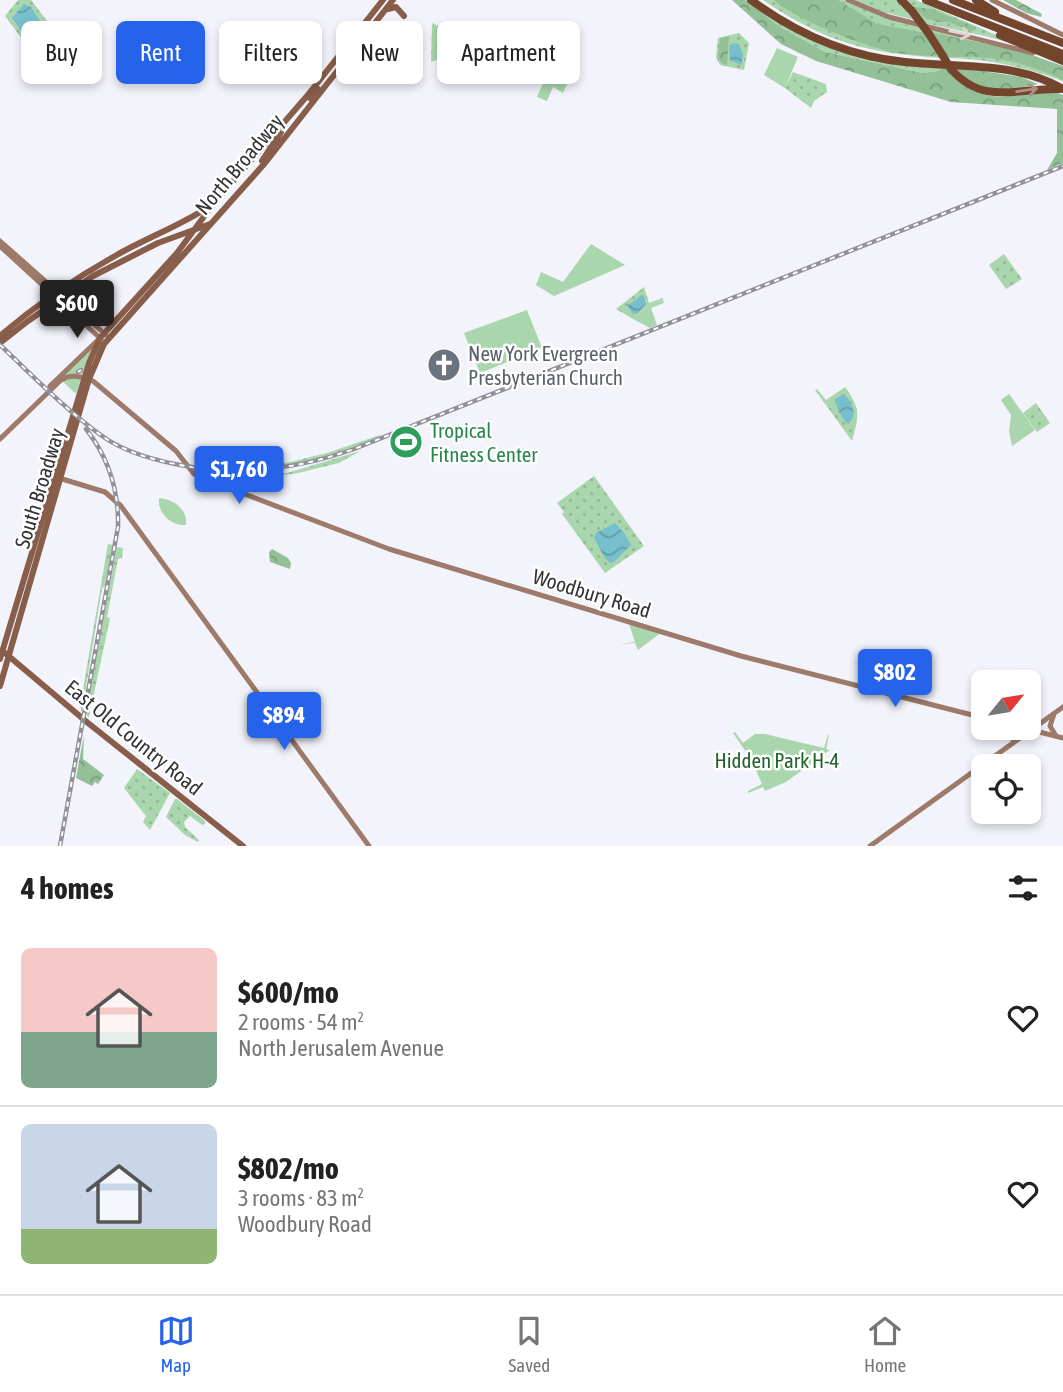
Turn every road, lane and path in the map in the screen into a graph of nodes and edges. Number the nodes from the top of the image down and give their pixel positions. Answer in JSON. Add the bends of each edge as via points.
{"nodes":[{"id":1,"x":383,"y":0,"type":"edge"},
{"id":2,"x":393,"y":0,"type":"edge"},
{"id":3,"x":400,"y":0,"type":"edge"},
{"id":4,"x":751,"y":0,"type":"edge"},
{"id":5,"x":758,"y":0,"type":"edge"},
{"id":6,"x":848,"y":0,"type":"edge"},
{"id":7,"x":901,"y":0,"type":"edge"},
{"id":8,"x":926,"y":0,"type":"edge"},
{"id":9,"x":953,"y":0,"type":"edge"},
{"id":10,"x":976,"y":0,"type":"edge"},
{"id":11,"x":992,"y":0,"type":"edge"},
{"id":12,"x":944,"y":8,"type":"junction"},
{"id":13,"x":386,"y":10,"type":"junction"},
{"id":14,"x":1035,"y":27,"type":"junction"},
{"id":15,"x":1063,"y":35,"type":"edge"},
{"id":16,"x":1063,"y":43,"type":"edge"},
{"id":17,"x":1063,"y":54,"type":"edge"},
{"id":18,"x":1063,"y":62,"type":"edge"},
{"id":19,"x":1063,"y":87,"type":"edge"},
{"id":20,"x":318,"y":89,"type":"dead end"},
{"id":21,"x":298,"y":122,"type":"junction"},
{"id":22,"x":283,"y":123,"type":"junction"},
{"id":23,"x":262,"y":161,"type":"dead end"},
{"id":24,"x":214,"y":203,"type":"junction"},
{"id":25,"x":211,"y":223,"type":"junction"},
{"id":26,"x":194,"y":230,"type":"junction"},
{"id":27,"x":0,"y":244,"type":"edge"},
{"id":28,"x":57,"y":295,"type":"junction"},
{"id":29,"x":104,"y":338,"type":"junction"},
{"id":30,"x":2,"y":339,"type":"edge"},
{"id":31,"x":87,"y":378,"type":"junction"},
{"id":32,"x":29,"y":409,"type":"junction"},
{"id":33,"x":0,"y":439,"type":"edge"},
{"id":34,"x":57,"y":477,"type":"junction"},
{"id":35,"x":3,"y":654,"type":"edge"},
{"id":36,"x":0,"y":685,"type":"edge"},
{"id":37,"x":1063,"y":707,"type":"edge"},
{"id":38,"x":1055,"y":712,"type":"junction"},
{"id":39,"x":971,"y":715,"type":"edge"},
{"id":40,"x":1041,"y":722,"type":"edge"},
{"id":41,"x":1041,"y":732,"type":"edge"},
{"id":42,"x":1059,"y":737,"type":"edge"},
{"id":43,"x":1013,"y":740,"type":"edge"},
{"id":44,"x":1016,"y":740,"type":"edge"},
{"id":45,"x":1012,"y":743,"type":"junction"},
{"id":46,"x":243,"y":846,"type":"edge"},
{"id":47,"x":369,"y":846,"type":"edge"},
{"id":48,"x":870,"y":846,"type":"edge"}],
"edges":[{"from":1,"to":22,"type":"main road","name":"North Broadway"},
{"from":2,"to":13,"type":"main road","name":"North Broadway"},
{"from":3,"to":13,"type":"main road","via":[[404,16],[397,7]]},
{"from":4,"to":19,"type":"highway","via":[[806,34],[857,54],[992,67]]},
{"from":5,"to":19,"type":"highway","via":[[810,32],[858,50],[908,59],[999,64]]},
{"from":6,"to":18,"type":"main road","one_way":true,"via":[[889,17]]},
{"from":7,"to":19,"type":"highway","one_way":true,"bridge":true,"via":[[951,69],[967,83],[993,93]]},
{"from":8,"to":12,"type":"highway"},
{"from":9,"to":14,"type":"highway"},
{"from":10,"to":14,"type":"highway","via":[[1002,16]]},
{"from":11,"to":14,"type":"main road"},
{"from":12,"to":17,"type":"highway"},
{"from":12,"to":18,"type":"highway"},
{"from":13,"to":21,"type":"main road","name":"North Broadway"},
{"from":14,"to":15,"type":"main road"},
{"from":14,"to":16,"type":"highway"},
{"from":20,"to":21,"type":"main road"},
{"from":21,"to":25,"type":"main road","name":"North Broadway"},
{"from":22,"to":23,"type":"main road"},
{"from":22,"to":24,"type":"main road","name":"North Broadway"},
{"from":24,"to":26,"type":"main road","name":"North Broadway"},
{"from":24,"to":28,"type":"main road","via":[[116,255]]},
{"from":25,"to":26,"type":"main road"},
{"from":25,"to":29,"type":"main road","name":"North Broadway"},
{"from":26,"to":28,"type":"main road","via":[[120,261]]},
{"from":26,"to":29,"type":"main road","name":"North Broadway"},
{"from":27,"to":28,"type":"main road"},
{"from":28,"to":29,"type":"main road"},
{"from":28,"to":30,"type":"main road"},
{"from":28,"to":30,"type":"main road","via":[[20,319]]},
{"from":29,"to":31,"type":"main road","name":"South Broadway"},
{"from":29,"to":32,"type":"main road"},
{"from":31,"to":32,"type":"main road","via":[[67,377]]},
{"from":31,"to":34,"type":"main road","name":"South Broadway"},
{"from":31,"to":39,"type":"main road","name":"Woodbury Road","via":[[176,451],[197,476],[389,549],[741,656]]},
{"from":32,"to":33,"type":"main road"},
{"from":34,"to":35,"type":"main road","name":"South Broadway"},
{"from":34,"to":47,"type":"main road","via":[[114,497]]},
{"from":35,"to":36,"type":"main road","name":"South Broadway"},
{"from":35,"to":46,"type":"main road","name":"East Old Country Road"},
{"from":37,"to":38,"type":"main road"},
{"from":38,"to":40,"type":"main road"},
{"from":38,"to":42,"type":"main road","via":[[1050,726]]},
{"from":41,"to":42,"type":"main road"},
{"from":43,"to":45,"type":"main road"},
{"from":44,"to":45,"type":"main road"},
{"from":45,"to":48,"type":"main road"}]}
